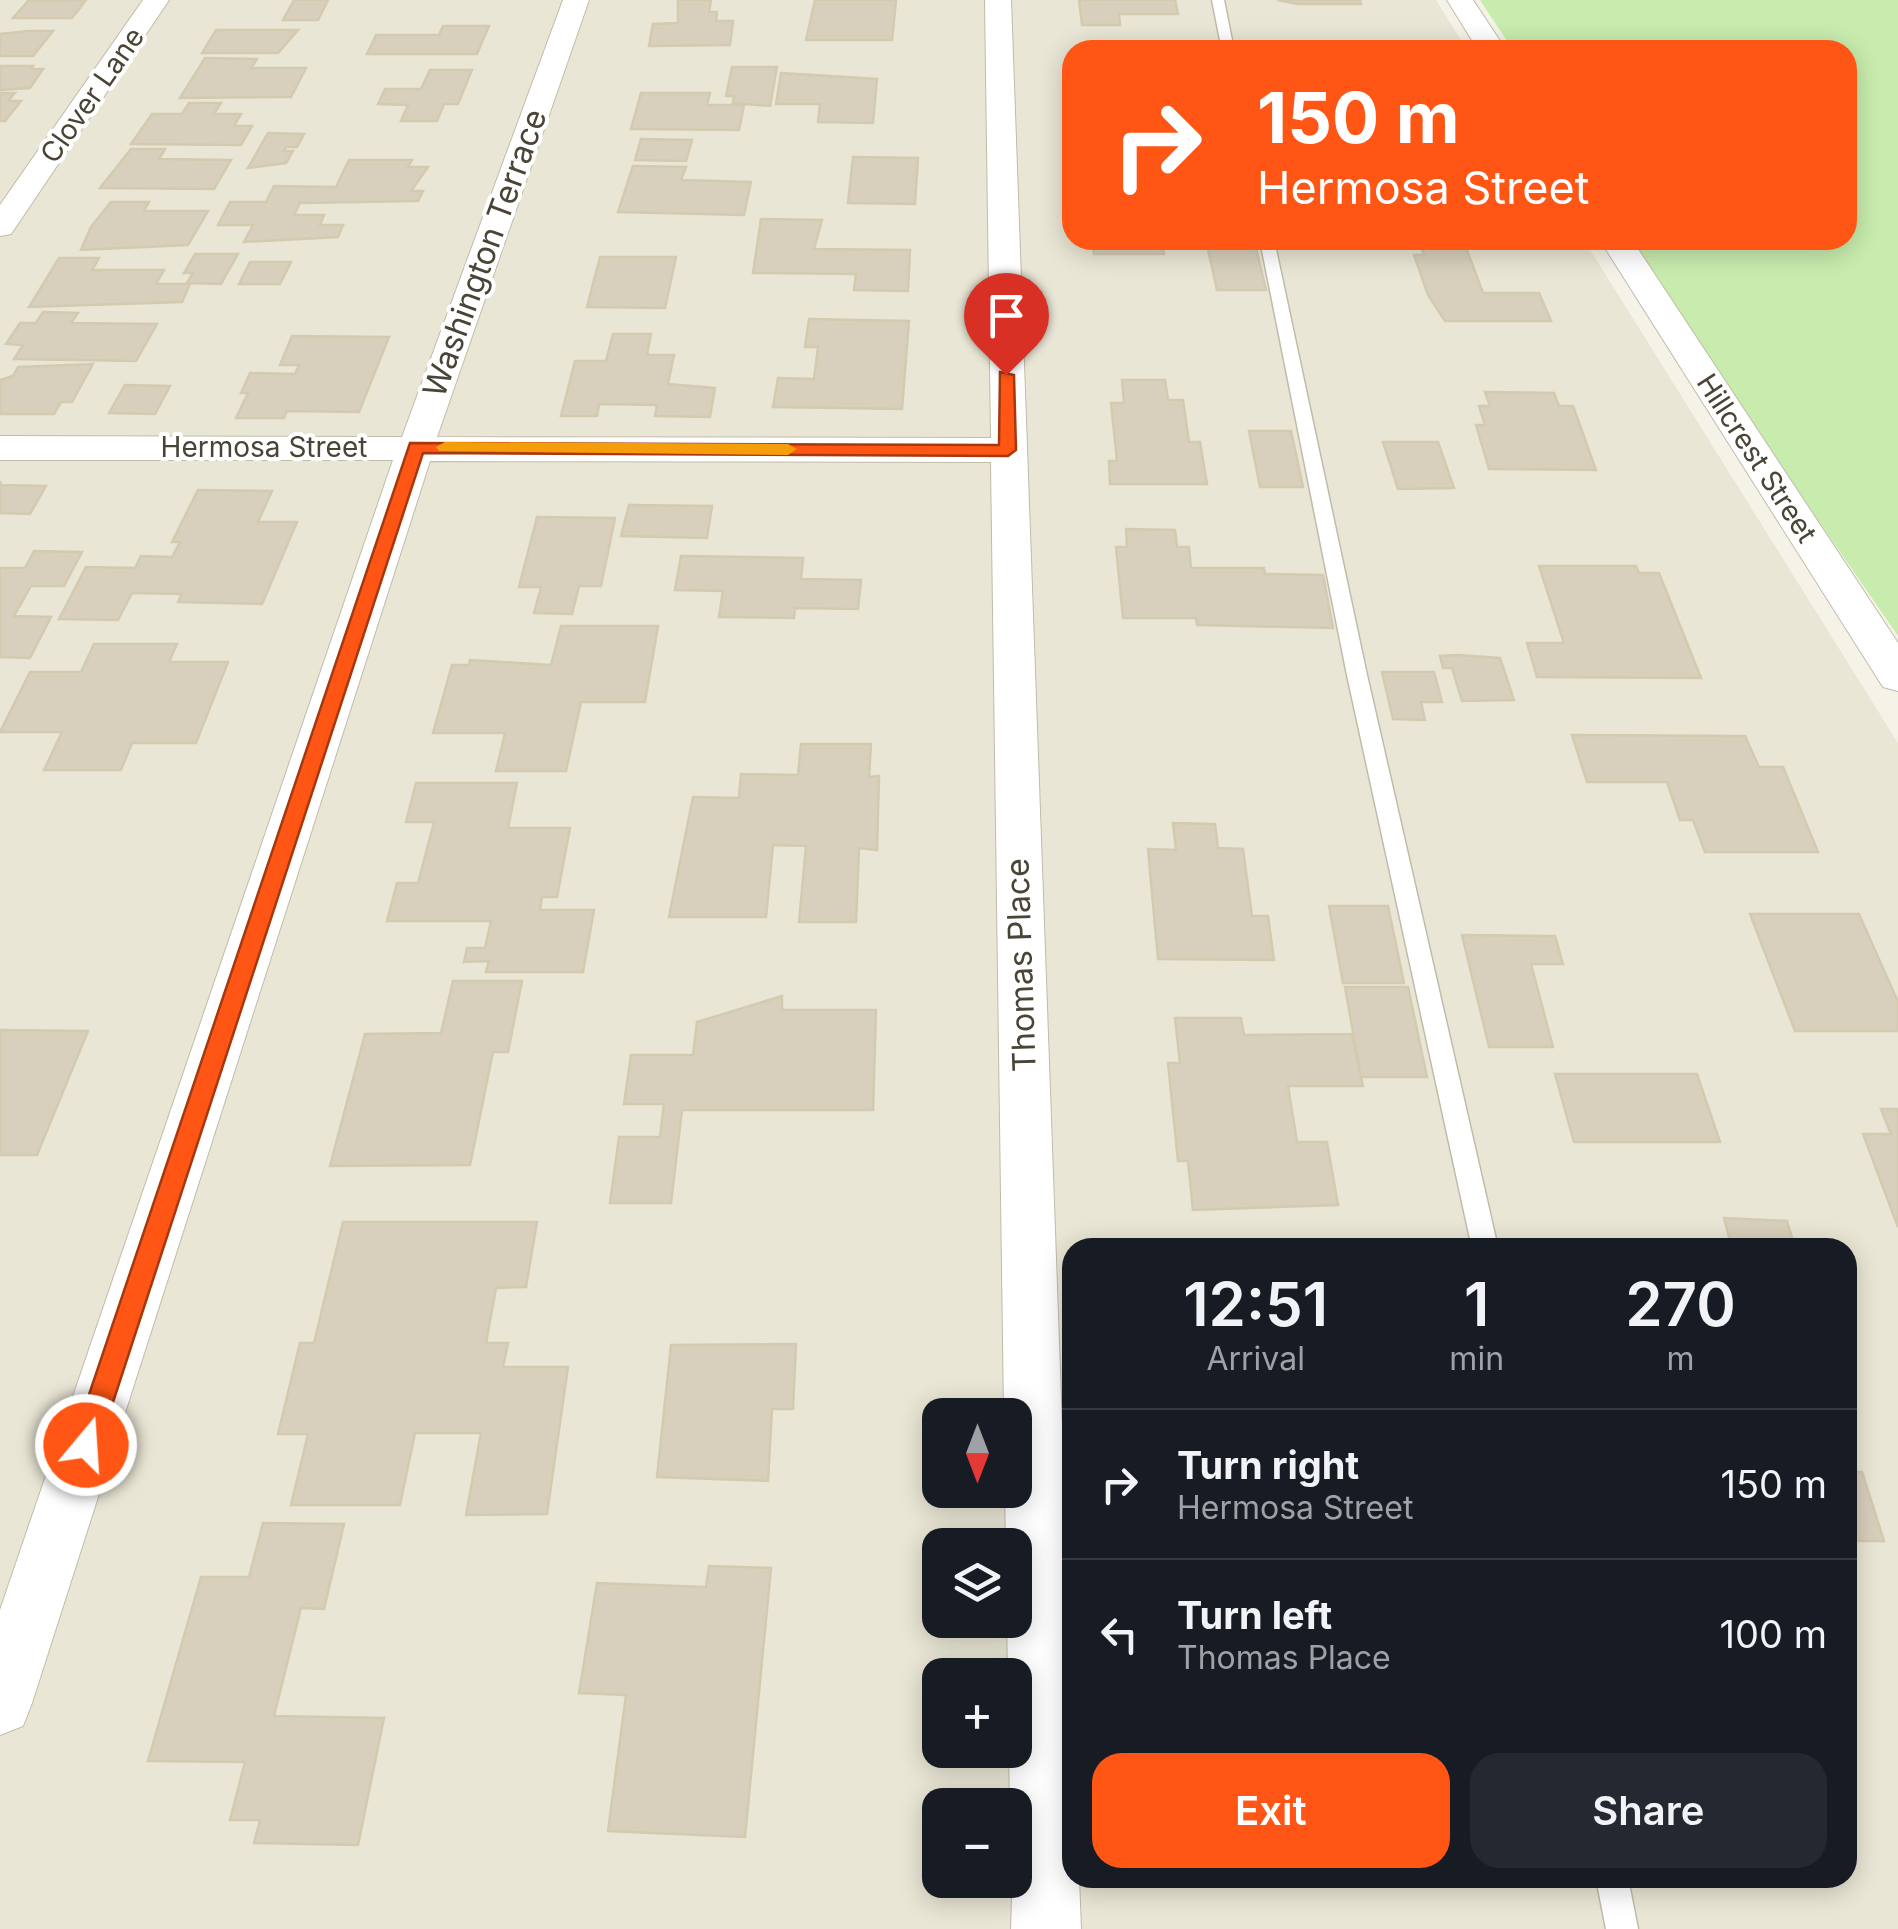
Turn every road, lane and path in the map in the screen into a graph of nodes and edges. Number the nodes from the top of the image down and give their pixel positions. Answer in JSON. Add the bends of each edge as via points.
{"nodes":[{"id":1,"x":182,"y":0,"type":"edge"},
{"id":2,"x":576,"y":0,"type":"edge"},
{"id":3,"x":998,"y":0,"type":"edge"},
{"id":4,"x":1218,"y":0,"type":"edge"},
{"id":5,"x":1460,"y":0,"type":"edge"},
{"id":6,"x":153,"y":6,"type":"edge"},
{"id":7,"x":1226,"y":40,"type":"edge"},
{"id":8,"x":1486,"y":40,"type":"edge"},
{"id":9,"x":0,"y":227,"type":"edge"},
{"id":10,"x":1270,"y":250,"type":"edge"},
{"id":11,"x":1622,"y":250,"type":"edge"},
{"id":12,"x":416,"y":447,"type":"junction"},
{"id":13,"x":0,"y":448,"type":"edge"},
{"id":14,"x":1008,"y":450,"type":"junction"},
{"id":15,"x":1898,"y":676,"type":"edge"},
{"id":16,"x":1484,"y":1238,"type":"edge"},
{"id":17,"x":0,"y":1704,"type":"edge"},
{"id":18,"x":1614,"y":1888,"type":"edge"},
{"id":19,"x":1046,"y":1929,"type":"edge"},
{"id":20,"x":1622,"y":1929,"type":"edge"}],
"edges":[{"from":1,"to":6,"type":"street","name":"Clover Lane"},
{"from":2,"to":12,"type":"street","name":"Washington Terrace"},
{"from":3,"to":14,"type":"street","name":"Thomas Place"},
{"from":4,"to":7,"type":"lane"},
{"from":5,"to":8,"type":"street"},
{"from":6,"to":9,"type":"street","name":"Clover Lane"},
{"from":10,"to":16,"type":"lane"},
{"from":11,"to":15,"type":"street","name":"Hillcrest Street"},
{"from":12,"to":13,"type":"street","name":"Hermosa Street"},
{"from":12,"to":14,"type":"street","name":"Hermosa Street"},
{"from":12,"to":17,"type":"street","name":"Washington Terrace"},
{"from":14,"to":19,"type":"street","name":"Thomas Place"},
{"from":18,"to":20,"type":"lane"}]}
